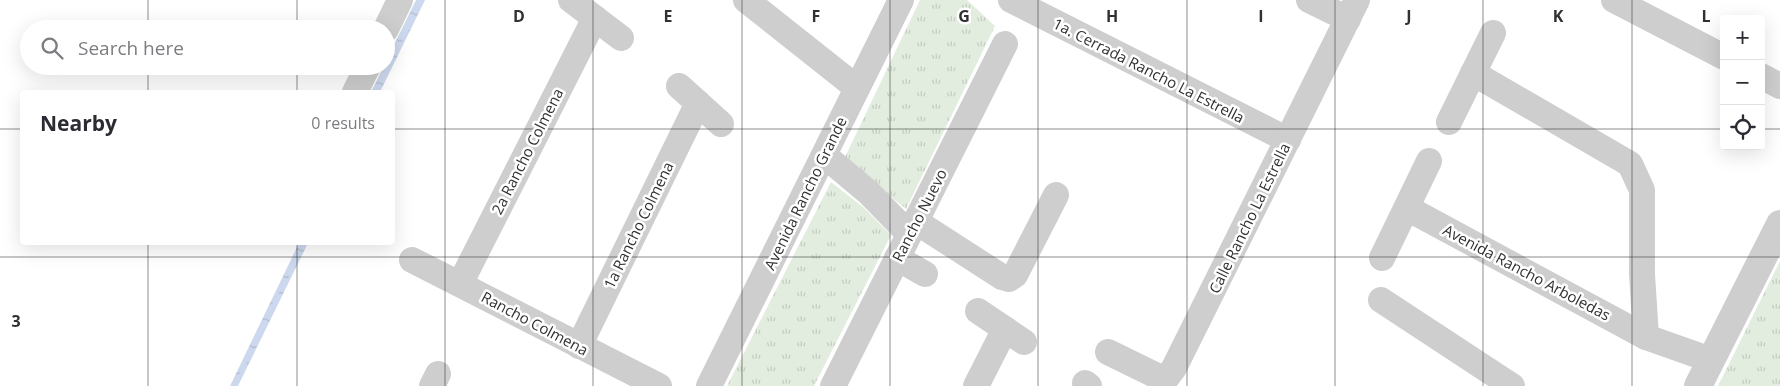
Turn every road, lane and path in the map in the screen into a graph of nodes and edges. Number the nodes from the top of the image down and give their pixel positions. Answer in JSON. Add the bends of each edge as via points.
{"nodes":[{"id":1,"x":400,"y":0,"type":"edge"},
{"id":2,"x":571,"y":0,"type":"edge"},
{"id":3,"x":746,"y":0,"type":"edge"},
{"id":4,"x":901,"y":0,"type":"edge"},
{"id":5,"x":1011,"y":0,"type":"edge"},
{"id":6,"x":1309,"y":0,"type":"edge"},
{"id":7,"x":1614,"y":0,"type":"edge"},
{"id":8,"x":1352,"y":10,"type":"edge"},
{"id":9,"x":595,"y":18,"type":"junction"},
{"id":10,"x":390,"y":20,"type":"edge"},
{"id":11,"x":1493,"y":33,"type":"dead end"},
{"id":12,"x":621,"y":38,"type":"dead end"},
{"id":13,"x":1005,"y":44,"type":"dead end"},
{"id":14,"x":1720,"y":55,"type":"edge"},
{"id":15,"x":1473,"y":73,"type":"junction"},
{"id":16,"x":364,"y":75,"type":"edge"},
{"id":17,"x":1765,"y":78,"type":"edge"},
{"id":18,"x":1780,"y":86,"type":"edge"},
{"id":19,"x":857,"y":88,"type":"junction"},
{"id":20,"x":356,"y":90,"type":"edge"},
{"id":21,"x":1449,"y":122,"type":"dead end"},
{"id":22,"x":721,"y":124,"type":"dead end"},
{"id":23,"x":1288,"y":140,"type":"junction"},
{"id":24,"x":825,"y":156,"type":"junction"},
{"id":25,"x":1429,"y":162,"type":"dead end"},
{"id":26,"x":1056,"y":195,"type":"dead end"},
{"id":27,"x":1407,"y":208,"type":"junction"},
{"id":28,"x":1780,"y":224,"type":"edge"},
{"id":29,"x":912,"y":228,"type":"junction"},
{"id":30,"x":897,"y":258,"type":"junction"},
{"id":31,"x":1382,"y":258,"type":"dead end"},
{"id":32,"x":412,"y":260,"type":"dead end"},
{"id":33,"x":925,"y":274,"type":"dead end"},
{"id":34,"x":460,"y":284,"type":"junction"},
{"id":35,"x":1381,"y":300,"type":"dead end"},
{"id":36,"x":978,"y":312,"type":"dead end"},
{"id":37,"x":1646,"y":337,"type":"junction"},
{"id":38,"x":579,"y":346,"type":"junction"},
{"id":39,"x":1108,"y":352,"type":"dead end"},
{"id":40,"x":1711,"y":360,"type":"junction"},
{"id":41,"x":660,"y":386,"type":"edge"},
{"id":42,"x":709,"y":386,"type":"edge"},
{"id":43,"x":833,"y":386,"type":"edge"},
{"id":44,"x":976,"y":386,"type":"edge"},
{"id":45,"x":1511,"y":386,"type":"edge"},
{"id":46,"x":1698,"y":386,"type":"edge"}],
"edges":[{"from":1,"to":10,"type":"street"},
{"from":2,"to":9,"type":"street"},
{"from":3,"to":19,"type":"street"},
{"from":4,"to":19,"type":"street","name":"Avenida Rancho Grande"},
{"from":5,"to":23,"type":"street","name":"1a. Cerrada Rancho La Estrella"},
{"from":6,"to":8,"type":"street"},
{"from":7,"to":14,"type":"street"},
{"from":8,"to":23,"type":"street","name":"Calle Rancho La Estrella"},
{"from":9,"to":12,"type":"street"},
{"from":9,"to":34,"type":"street","name":"2a Rancho Colmena"},
{"from":11,"to":15,"type":"street"},
{"from":13,"to":29,"type":"street","name":"Rancho Nuevo"},
{"from":15,"to":21,"type":"street"},
{"from":15,"to":37,"type":"street","via":[[1630,164],[1642,190]]},
{"from":16,"to":20,"type":"street"},
{"from":17,"to":18,"type":"street"},
{"from":19,"to":24,"type":"street","name":"Avenida Rancho Grande"},
{"from":22,"to":38,"type":"street","name":"1a Rancho Colmena","via":[[688,94]]},
{"from":23,"to":39,"type":"street","name":"Calle Rancho La Estrella","via":[[1168,376],[1159,377]]},
{"from":24,"to":29,"type":"street"},
{"from":24,"to":42,"type":"street","name":"Avenida Rancho Grande"},
{"from":25,"to":27,"type":"street"},
{"from":26,"to":29,"type":"street","via":[[1015,275],[1009,279]]},
{"from":27,"to":31,"type":"street"},
{"from":27,"to":37,"type":"street","name":"Avenida Rancho Arboledas"},
{"from":28,"to":40,"type":"street"},
{"from":29,"to":30,"type":"street","name":"Rancho Nuevo"},
{"from":30,"to":33,"type":"street"},
{"from":30,"to":43,"type":"street","name":"Rancho Nuevo"},
{"from":32,"to":34,"type":"street","name":"Rancho Colmena"},
{"from":34,"to":38,"type":"street","name":"Rancho Colmena"},
{"from":35,"to":45,"type":"street"},
{"from":36,"to":44,"type":"street","via":[[1015,335]]},
{"from":37,"to":40,"type":"street","name":"Avenida Rancho Arboledas"},
{"from":38,"to":41,"type":"street","name":"Rancho Colmena"},
{"from":40,"to":46,"type":"street"}]}
